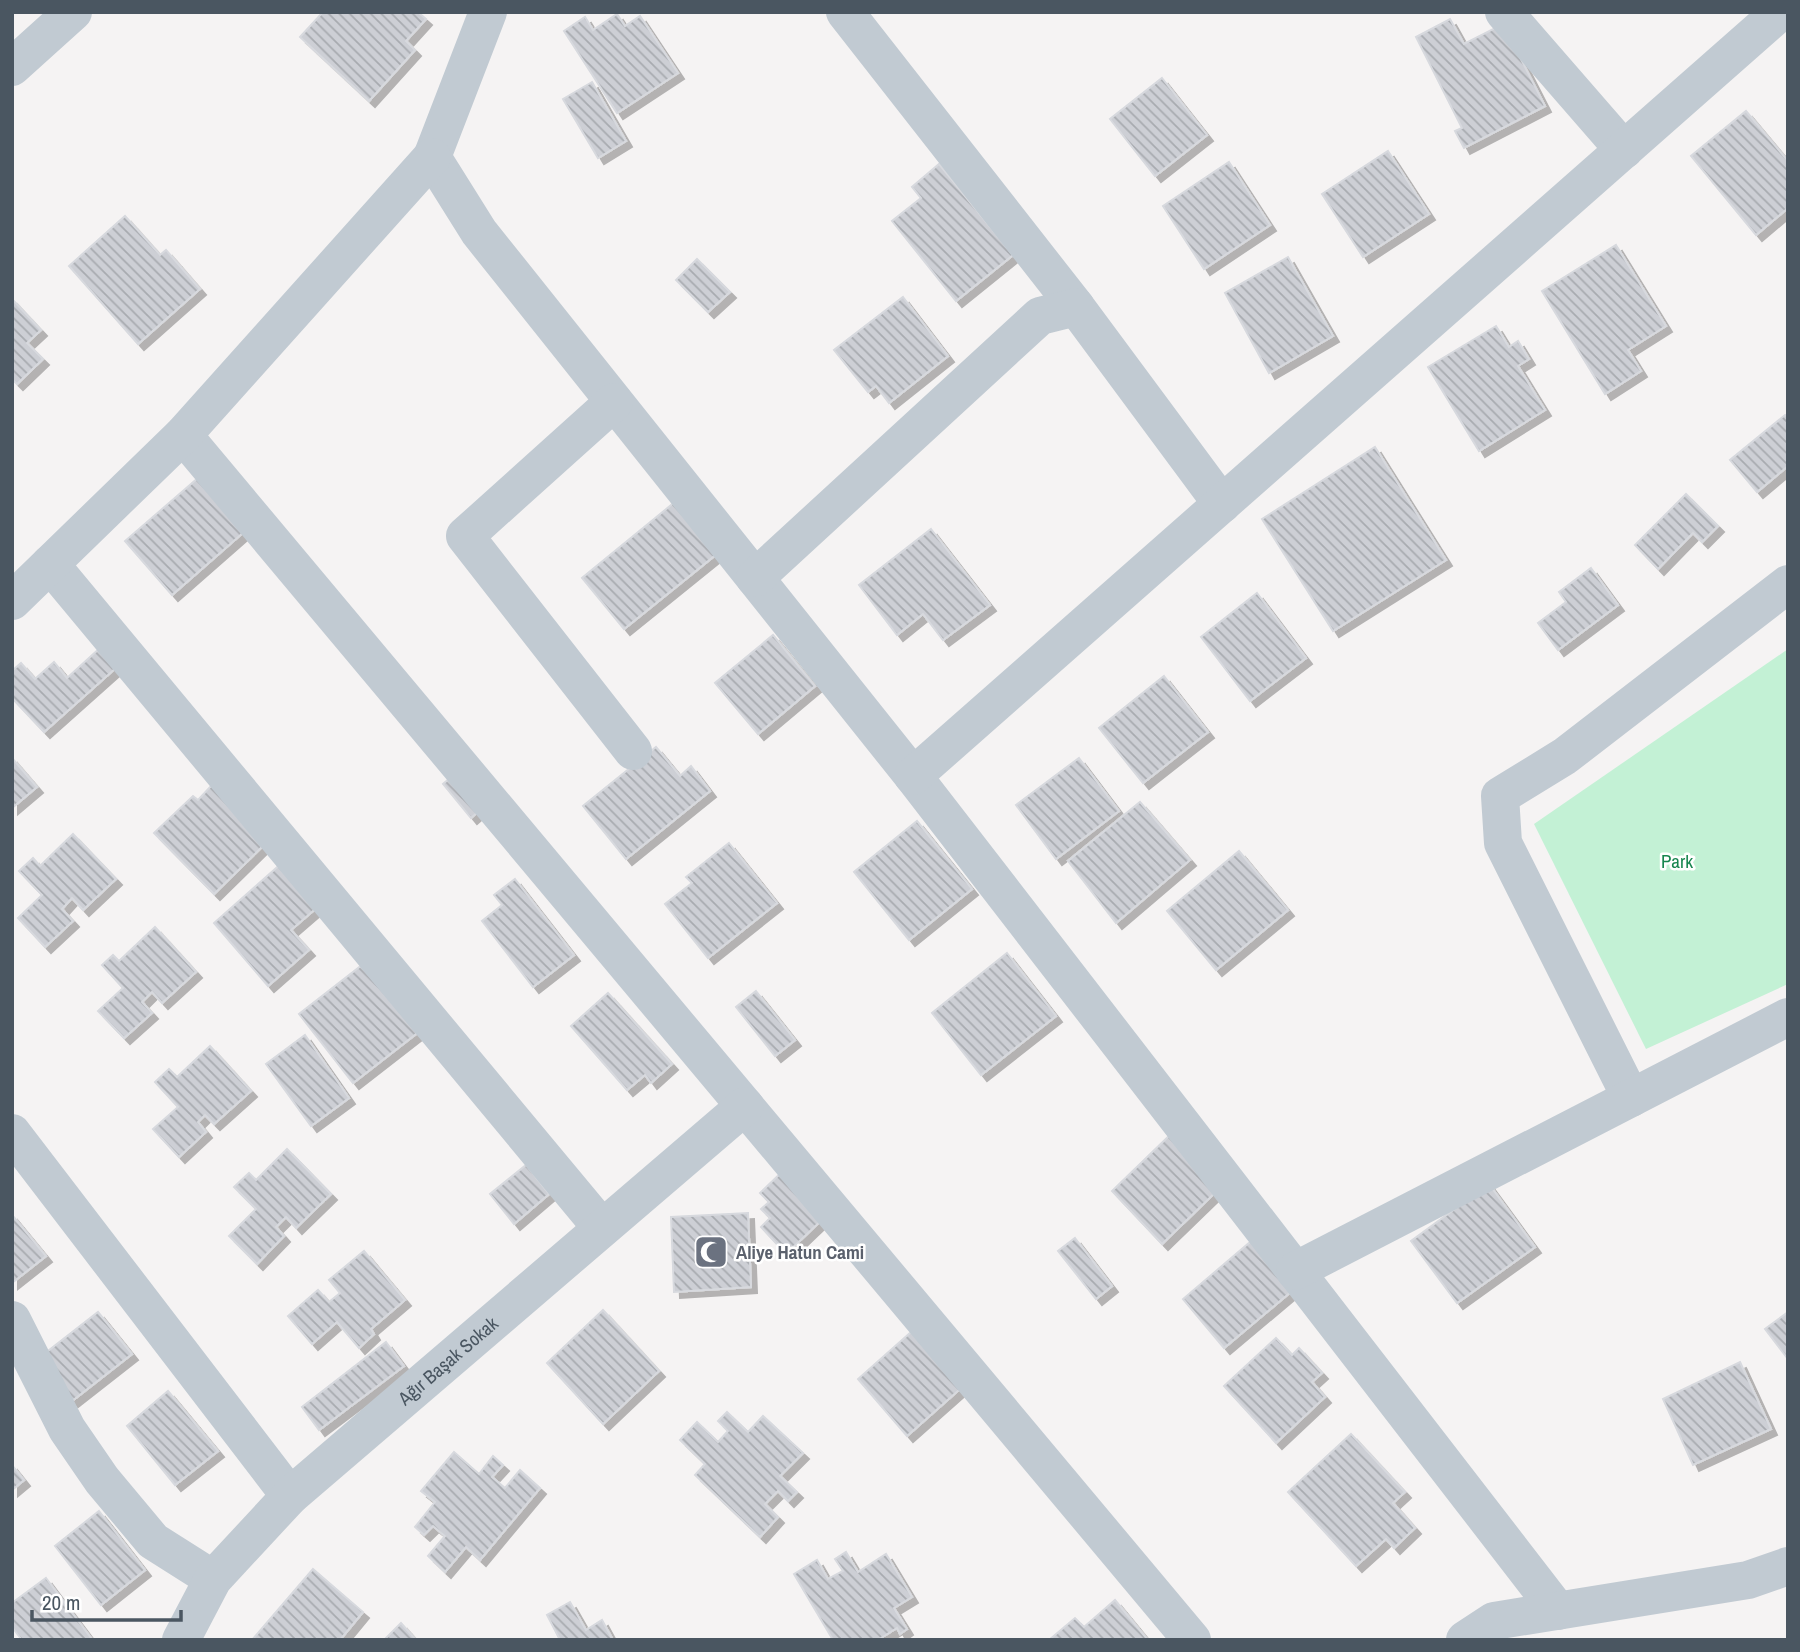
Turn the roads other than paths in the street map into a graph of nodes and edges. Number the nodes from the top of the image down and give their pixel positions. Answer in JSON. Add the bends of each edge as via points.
{"nodes":[{"id":1,"x":73,"y":12,"type":"edge"},
{"id":2,"x":488,"y":12,"type":"edge"},
{"id":3,"x":845,"y":12,"type":"edge"},
{"id":4,"x":1504,"y":12,"type":"edge"},
{"id":5,"x":1780,"y":12,"type":"edge"},
{"id":6,"x":12,"y":67,"type":"edge"},
{"id":7,"x":1624,"y":150,"type":"junction"},
{"id":8,"x":432,"y":158,"type":"junction"},
{"id":9,"x":1076,"y":307,"type":"junction"},
{"id":10,"x":614,"y":402,"type":"junction"},
{"id":11,"x":183,"y":435,"type":"junction"},
{"id":12,"x":1222,"y":504,"type":"junction"},
{"id":13,"x":50,"y":564,"type":"junction"},
{"id":14,"x":754,"y":579,"type":"junction"},
{"id":15,"x":1788,"y":584,"type":"edge"},
{"id":16,"x":12,"y":601,"type":"edge"},
{"id":17,"x":634,"y":751,"type":"dead end"},
{"id":18,"x":913,"y":776,"type":"junction"},
{"id":19,"x":1788,"y":1017,"type":"edge"},
{"id":20,"x":1631,"y":1098,"type":"junction"},
{"id":21,"x":745,"y":1106,"type":"junction"},
{"id":22,"x":12,"y":1133,"type":"edge"},
{"id":23,"x":602,"y":1228,"type":"junction"},
{"id":24,"x":1295,"y":1270,"type":"junction"},
{"id":25,"x":12,"y":1320,"type":"edge"},
{"id":26,"x":290,"y":1496,"type":"junction"},
{"id":27,"x":1788,"y":1566,"type":"edge"},
{"id":28,"x":213,"y":1579,"type":"junction"},
{"id":29,"x":1558,"y":1611,"type":"junction"},
{"id":30,"x":181,"y":1640,"type":"edge"},
{"id":31,"x":1192,"y":1640,"type":"edge"},
{"id":32,"x":1465,"y":1640,"type":"edge"}],
"edges":[{"from":1,"to":6,"type":"street"},
{"from":2,"to":8,"type":"street"},
{"from":3,"to":9,"type":"street"},
{"from":4,"to":7,"type":"street"},
{"from":5,"to":7,"type":"street"},
{"from":7,"to":12,"type":"street"},
{"from":8,"to":10,"type":"street","via":[[480,232]]},
{"from":8,"to":11,"type":"street"},
{"from":9,"to":12,"type":"street"},
{"from":9,"to":14,"type":"street","via":[[1040,316]]},
{"from":10,"to":14,"type":"street"},
{"from":10,"to":17,"type":"street","via":[[466,536]]},
{"from":11,"to":13,"type":"street"},
{"from":11,"to":21,"type":"street"},
{"from":12,"to":18,"type":"street"},
{"from":13,"to":16,"type":"street"},
{"from":13,"to":23,"type":"street"},
{"from":14,"to":18,"type":"street"},
{"from":15,"to":20,"type":"street","via":[[1565,755],[1500,796],[1503,843]]},
{"from":18,"to":24,"type":"street"},
{"from":19,"to":20,"type":"street"},
{"from":20,"to":24,"type":"street"},
{"from":21,"to":23,"type":"street","name":"Ağır Başak Sokak"},
{"from":21,"to":31,"type":"street"},
{"from":22,"to":26,"type":"street"},
{"from":23,"to":26,"type":"street","name":"Ağır Başak Sokak"},
{"from":24,"to":29,"type":"street"},
{"from":25,"to":28,"type":"street","via":[[67,1429],[102,1480],[153,1541]]},
{"from":26,"to":28,"type":"street","name":"Ağır Başak Sokak"},
{"from":27,"to":29,"type":"street","via":[[1748,1580]]},
{"from":28,"to":30,"type":"street","name":"Ağır Başak Sokak"},
{"from":29,"to":32,"type":"street","via":[[1494,1620]]}]}
